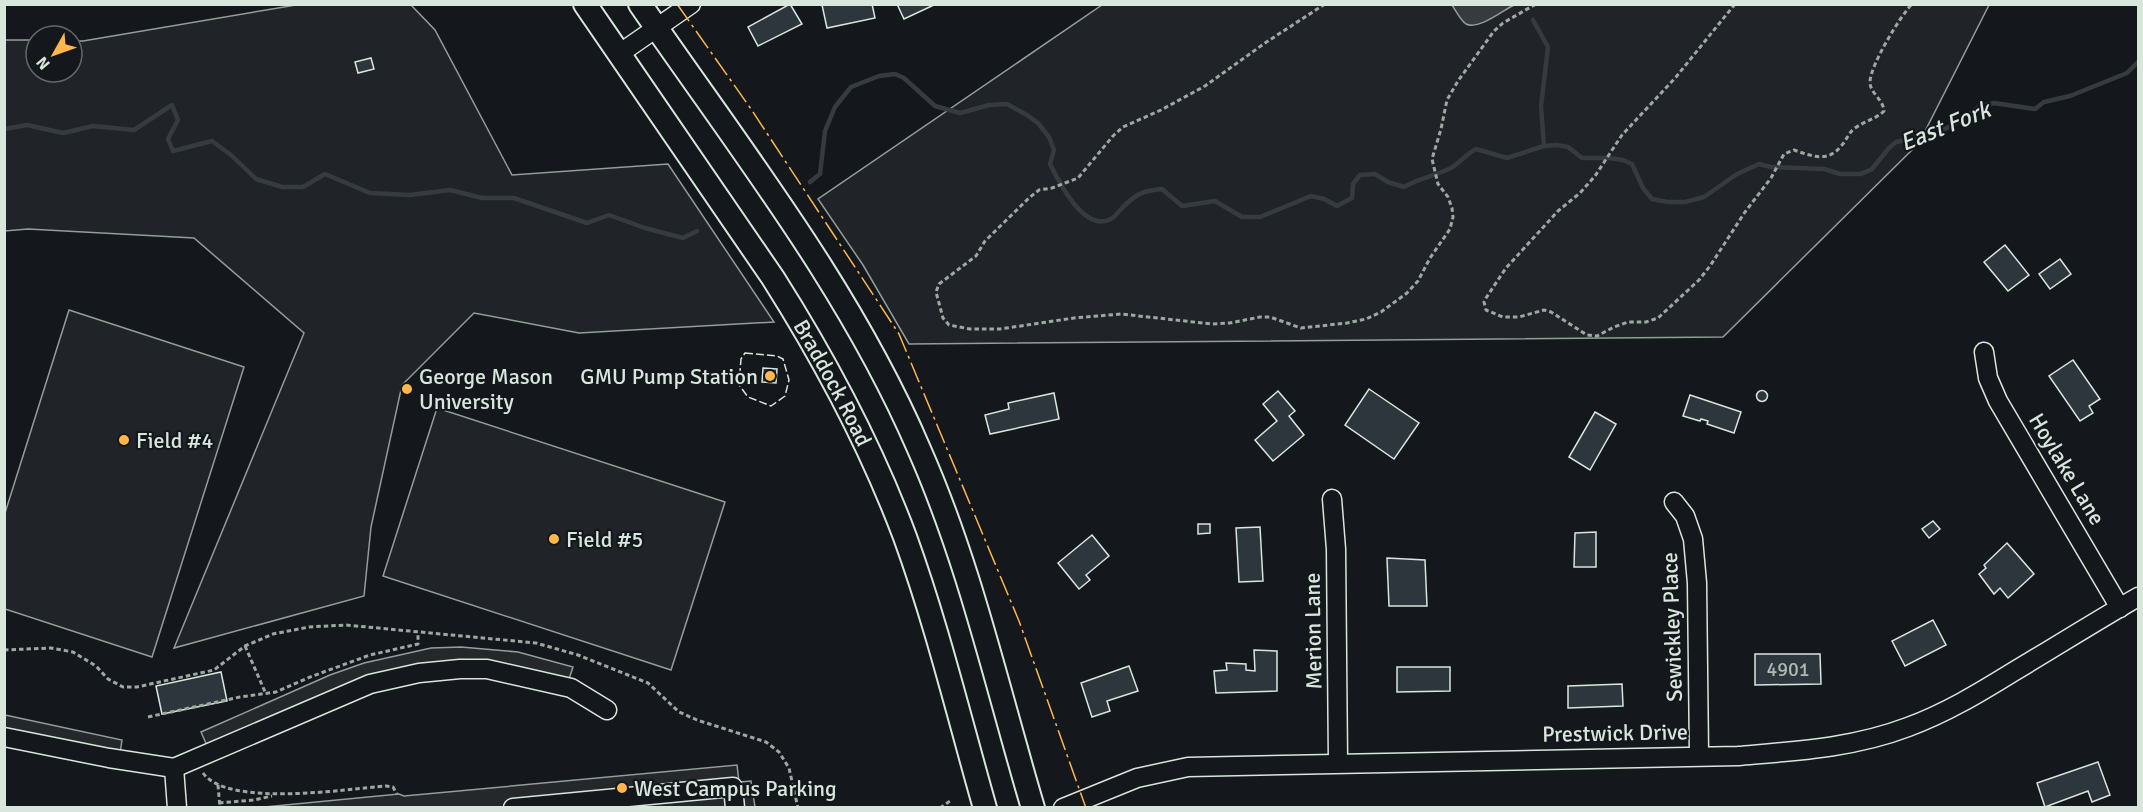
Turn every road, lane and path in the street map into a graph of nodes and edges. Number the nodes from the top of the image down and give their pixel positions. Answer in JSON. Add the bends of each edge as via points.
{"nodes":[{"id":1,"x":585,"y":4,"type":"edge"},
{"id":2,"x":640,"y":4,"type":"edge"},
{"id":3,"x":691,"y":4,"type":"edge"},
{"id":4,"x":1325,"y":4,"type":"edge"},
{"id":5,"x":1536,"y":4,"type":"edge"},
{"id":6,"x":1735,"y":4,"type":"edge"},
{"id":7,"x":1912,"y":4,"type":"edge"},
{"id":8,"x":656,"y":28,"type":"junction"},
{"id":9,"x":619,"y":54,"type":"junction"},
{"id":10,"x":1984,"y":352,"type":"dead end"},
{"id":11,"x":1332,"y":499,"type":"dead end"},
{"id":12,"x":1674,"y":502,"type":"dead end"},
{"id":13,"x":2139,"y":597,"type":"edge"},
{"id":14,"x":2120,"y":608,"type":"junction"},
{"id":15,"x":418,"y":633,"type":"dead end"},
{"id":16,"x":245,"y":646,"type":"dead end"},
{"id":17,"x":266,"y":694,"type":"junction"},
{"id":18,"x":607,"y":710,"type":"dead end"},
{"id":19,"x":148,"y":717,"type":"dead end"},
{"id":20,"x":4,"y":737,"type":"edge"},
{"id":21,"x":1699,"y":755,"type":"junction"},
{"id":22,"x":1338,"y":762,"type":"junction"},
{"id":23,"x":199,"y":763,"type":"dead end"},
{"id":24,"x":174,"y":768,"type":"junction"},
{"id":25,"x":218,"y":785,"type":"junction"},
{"id":26,"x":397,"y":794,"type":"dead end"},
{"id":27,"x":274,"y":795,"type":"junction"},
{"id":28,"x":950,"y":801,"type":"dead end"},
{"id":29,"x":220,"y":805,"type":"edge"},
{"id":30,"x":177,"y":807,"type":"edge"},
{"id":31,"x":513,"y":807,"type":"edge"},
{"id":32,"x":735,"y":807,"type":"edge"},
{"id":33,"x":940,"y":807,"type":"edge"},
{"id":34,"x":985,"y":807,"type":"edge"},
{"id":35,"x":1033,"y":807,"type":"edge"},
{"id":36,"x":1063,"y":807,"type":"edge"}],
"edges":[{"from":1,"to":9,"type":"main road","name":"Braddock Road"},
{"from":2,"to":8,"type":"main road"},
{"from":3,"to":8,"type":"street"},
{"from":4,"to":5,"type":"path","via":[[1205,86],[1123,127],[1078,178],[1030,196],[985,241],[976,256],[939,285],[939,305],[949,325],[1000,329],[1121,314],[1212,324],[1270,317],[1301,328],[1347,323],[1380,312],[1418,281],[1450,229],[1452,208],[1432,165],[1444,109],[1458,81],[1494,31]]},
{"from":6,"to":7,"type":"path","via":[[1610,151],[1580,193],[1558,211],[1506,268],[1484,302],[1486,310],[1503,317],[1519,317],[1544,310],[1587,335],[1597,336],[1628,322],[1658,318],[1710,266],[1789,151],[1823,158],[1843,145],[1856,127],[1884,111],[1870,84],[1871,73]]},
{"from":8,"to":9,"type":"street"},
{"from":8,"to":35,"type":"main road","via":[[818,262],[874,356],[919,448],[980,616]]},
{"from":9,"to":34,"type":"main road","name":"Braddock Road","via":[[773,278],[854,419],[905,538]]},
{"from":10,"to":14,"type":"street","name":"Hoylake Lane","via":[[1988,378],[1998,401]]},
{"from":11,"to":22,"type":"street","name":"Merion Lane"},
{"from":12,"to":21,"type":"street","name":"Sewickley Place","via":[[1685,516],[1693,539]]},
{"from":13,"to":14,"type":"street","name":"Prestwick Drive"},
{"from":14,"to":21,"type":"street","name":"Prestwick Drive","via":[[1968,699],[1906,728],[1814,750]]},
{"from":15,"to":17,"type":"path","via":[[418,644],[370,655]]},
{"from":16,"to":17,"type":"path"},
{"from":17,"to":19,"type":"path"},
{"from":18,"to":24,"type":"street","via":[[571,688],[487,669],[419,672],[370,684]]},
{"from":20,"to":24,"type":"street"},
{"from":21,"to":22,"type":"street","name":"Prestwick Drive"},
{"from":22,"to":36,"type":"street","name":"Prestwick Drive","via":[[1205,765],[1169,770]]},
{"from":23,"to":25,"type":"path","via":[[204,774]]},
{"from":24,"to":30,"type":"street"},
{"from":25,"to":27,"type":"path"},
{"from":25,"to":29,"type":"path"},
{"from":26,"to":27,"type":"path","via":[[393,787],[386,786]]},
{"from":27,"to":29,"type":"path"},
{"from":28,"to":33,"type":"path"},
{"from":31,"to":32,"type":"street","via":[[733,787]]}]}
